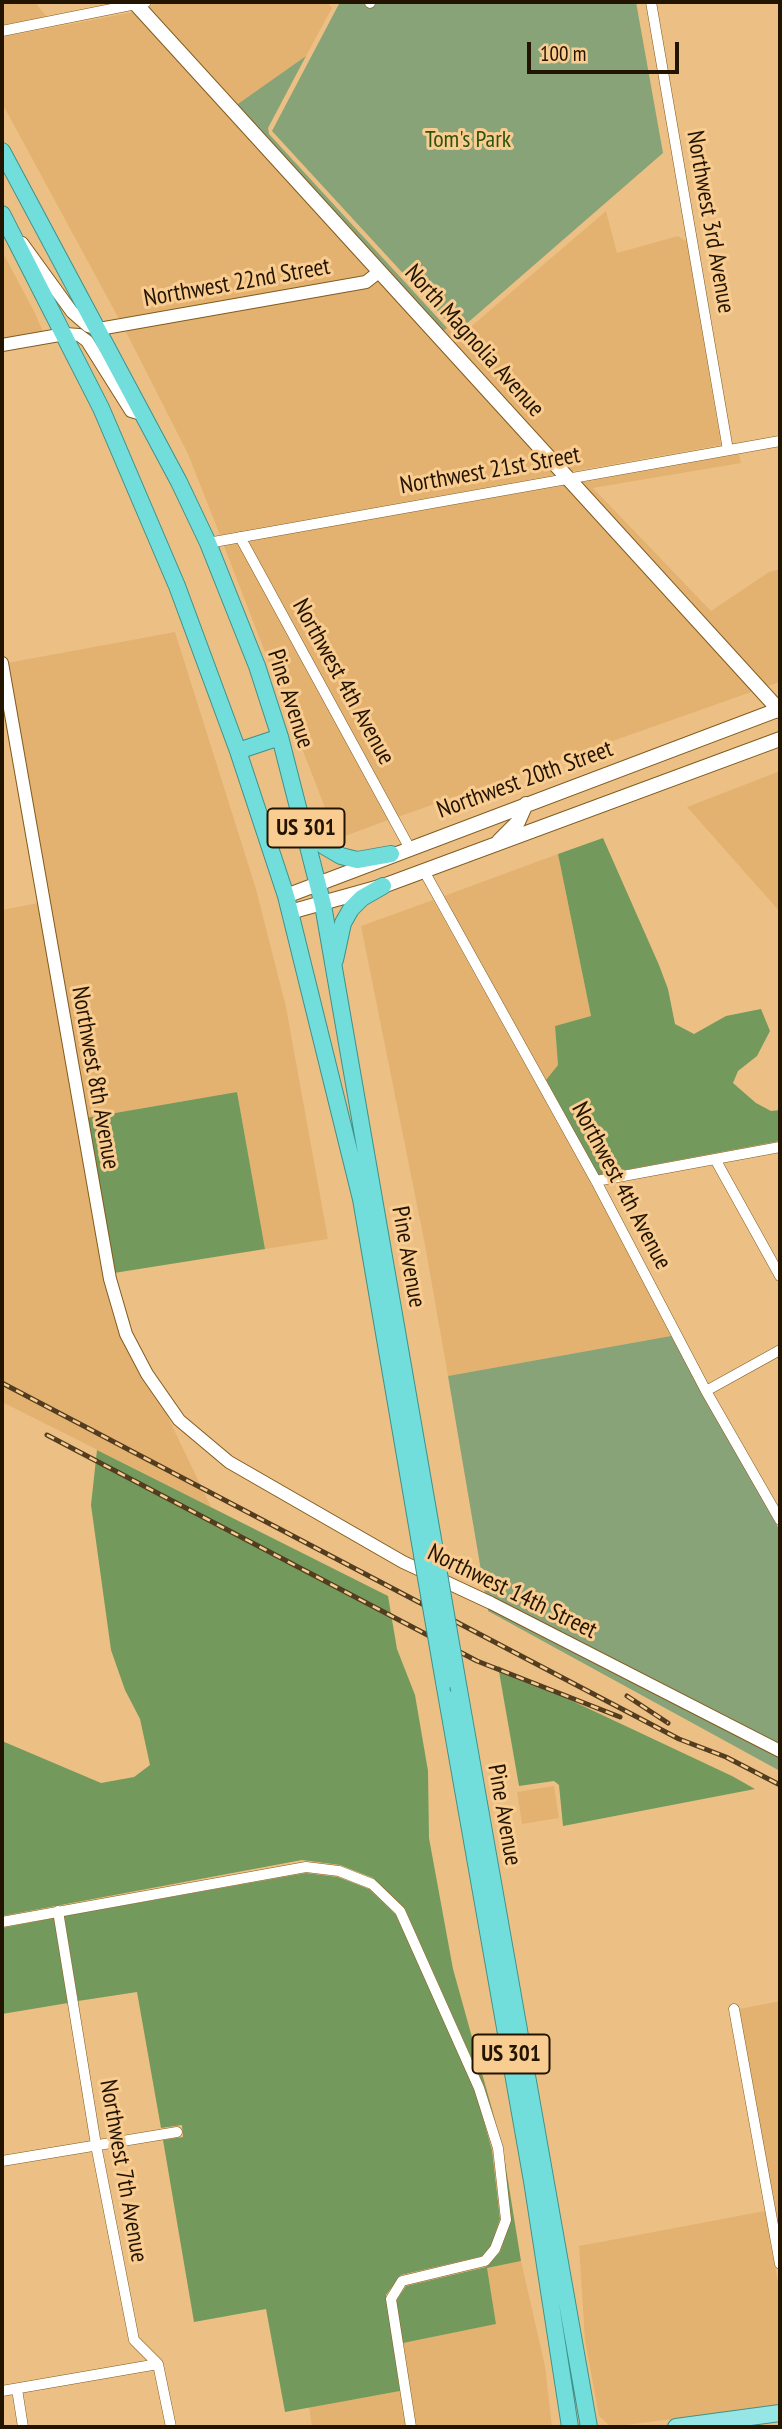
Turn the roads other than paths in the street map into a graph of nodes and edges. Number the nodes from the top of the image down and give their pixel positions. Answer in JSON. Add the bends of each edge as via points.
{"nodes":[{"id":1,"x":651,"y":2,"type":"edge"},
{"id":2,"x":139,"y":3,"type":"edge"},
{"id":3,"x":2,"y":31,"type":"edge"},
{"id":4,"x":2,"y":151,"type":"edge"},
{"id":5,"x":6,"y":221,"type":"edge"},
{"id":6,"x":380,"y":271,"type":"junction"},
{"id":7,"x":99,"y":329,"type":"junction"},
{"id":8,"x":65,"y":334,"type":"junction"},
{"id":9,"x":2,"y":345,"type":"edge"},
{"id":10,"x":145,"y":415,"type":"junction"},
{"id":11,"x":780,"y":441,"type":"edge"},
{"id":12,"x":728,"y":450,"type":"junction"},
{"id":13,"x":567,"y":479,"type":"junction"},
{"id":14,"x":240,"y":537,"type":"junction"},
{"id":15,"x":208,"y":543,"type":"junction"},
{"id":16,"x":2,"y":663,"type":"edge"},
{"id":17,"x":780,"y":710,"type":"edge"},
{"id":18,"x":280,"y":737,"type":"junction"},
{"id":19,"x":780,"y":739,"type":"edge"},
{"id":20,"x":238,"y":751,"type":"junction"},
{"id":21,"x":526,"y":804,"type":"junction"},
{"id":22,"x":306,"y":828,"type":"junction"},
{"id":23,"x":496,"y":845,"type":"junction"},
{"id":24,"x":409,"y":847,"type":"junction"},
{"id":25,"x":390,"y":854,"type":"junction"},
{"id":26,"x":424,"y":871,"type":"junction"},
{"id":27,"x":319,"y":885,"type":"junction"},
{"id":28,"x":383,"y":886,"type":"junction"},
{"id":29,"x":288,"y":904,"type":"junction"},
{"id":30,"x":323,"y":905,"type":"junction"},
{"id":31,"x":334,"y":966,"type":"junction"},
{"id":32,"x":357,"y":1097,"type":"junction"},
{"id":33,"x":339,"y":1100,"type":"junction"},
{"id":34,"x":780,"y":1147,"type":"edge"},
{"id":35,"x":715,"y":1159,"type":"junction"},
{"id":36,"x":596,"y":1181,"type":"junction"},
{"id":37,"x":780,"y":1276,"type":"edge"},
{"id":38,"x":780,"y":1350,"type":"edge"},
{"id":39,"x":706,"y":1391,"type":"junction"},
{"id":40,"x":229,"y":1462,"type":"joint"},
{"id":41,"x":780,"y":1520,"type":"edge"},
{"id":42,"x":430,"y":1558,"type":"junction"},
{"id":43,"x":780,"y":1751,"type":"edge"},
{"id":44,"x":58,"y":1911,"type":"junction"},
{"id":45,"x":2,"y":1922,"type":"edge"},
{"id":46,"x":734,"y":2009,"type":"dead end"},
{"id":47,"x":177,"y":2132,"type":"dead end"},
{"id":48,"x":96,"y":2145,"type":"junction"},
{"id":49,"x":2,"y":2161,"type":"edge"},
{"id":50,"x":780,"y":2264,"type":"edge"},
{"id":51,"x":158,"y":2364,"type":"junction"},
{"id":52,"x":17,"y":2389,"type":"junction"},
{"id":53,"x":2,"y":2391,"type":"edge"},
{"id":54,"x":780,"y":2413,"type":"edge"},
{"id":55,"x":23,"y":2427,"type":"edge"},
{"id":56,"x":171,"y":2427,"type":"edge"},
{"id":57,"x":411,"y":2427,"type":"edge"},
{"id":58,"x":570,"y":2427,"type":"edge"},
{"id":59,"x":589,"y":2427,"type":"edge"},
{"id":60,"x":676,"y":2427,"type":"edge"}],
"edges":[{"from":1,"to":12,"type":"street","name":"Northwest 3rd Avenue"},
{"from":2,"to":3,"type":"street"},
{"from":2,"to":6,"type":"main road","name":"North Magnolia Avenue"},
{"from":4,"to":7,"type":"highway","name":"Pine Avenue","number":"US 301"},
{"from":5,"to":7,"type":"street","via":[[72,312]]},
{"from":5,"to":8,"type":"highway","name":"Pine Avenue","number":"US 301"},
{"from":6,"to":7,"type":"street","name":"Northwest 22nd Street","via":[[366,282]]},
{"from":6,"to":13,"type":"main road","name":"North Magnolia Avenue"},
{"from":7,"to":10,"type":"highway","name":"Pine Avenue","number":"US 301"},
{"from":8,"to":9,"type":"street"},
{"from":8,"to":10,"type":"street","via":[[87,341],[121,399],[131,411]]},
{"from":8,"to":20,"type":"highway","name":"Pine Avenue","number":"US 301","via":[[177,586]]},
{"from":10,"to":15,"type":"highway","name":"Pine Avenue","number":"US 301"},
{"from":11,"to":12,"type":"street","name":"Northwest 21st Street"},
{"from":12,"to":13,"type":"street","name":"Northwest 21st Street"},
{"from":13,"to":14,"type":"street","name":"Northwest 21st Street"},
{"from":13,"to":17,"type":"main road","name":"North Magnolia Avenue"},
{"from":14,"to":15,"type":"street","name":"Northwest 21st Street"},
{"from":14,"to":24,"type":"street","name":"Northwest 4th Avenue"},
{"from":15,"to":18,"type":"highway","name":"Pine Avenue","number":"US 301"},
{"from":16,"to":40,"type":"street","name":"Northwest 8th Avenue","via":[[115,1303],[147,1374],[179,1420]]},
{"from":17,"to":21,"type":"main road","name":"Northwest 20th Street"},
{"from":18,"to":20,"type":"highway"},
{"from":18,"to":22,"type":"highway","name":"Pine Avenue","number":"US 301"},
{"from":19,"to":23,"type":"main road","name":"Northwest 20th Street"},
{"from":20,"to":29,"type":"highway","name":"Pine Avenue","number":"US 301"},
{"from":21,"to":23,"type":"main road","via":[[518,822]]},
{"from":21,"to":24,"type":"main road","name":"Northwest 20th Street"},
{"from":22,"to":25,"type":"highway","via":[[341,856],[357,860]]},
{"from":22,"to":27,"type":"highway","name":"Pine Avenue","number":"US 301"},
{"from":23,"to":26,"type":"main road","name":"Northwest 20th Street"},
{"from":24,"to":25,"type":"main road","name":"Northwest 20th Street"},
{"from":25,"to":27,"type":"main road","name":"Northwest 20th Street"},
{"from":26,"to":28,"type":"main road","name":"Northwest 20th Street"},
{"from":26,"to":36,"type":"street","name":"Northwest 4th Avenue"},
{"from":27,"to":29,"type":"main road","name":"Northwest 20th Street"},
{"from":27,"to":30,"type":"highway","name":"Pine Avenue","number":"US 301"},
{"from":28,"to":30,"type":"main road","name":"Northwest 20th Street"},
{"from":28,"to":31,"type":"highway","via":[[351,909]]},
{"from":29,"to":30,"type":"main road","name":"Northwest 20th Street"},
{"from":29,"to":33,"type":"highway","name":"Pine Avenue","number":"US 301"},
{"from":30,"to":31,"type":"highway","name":"Pine Avenue","number":"US 301"},
{"from":31,"to":32,"type":"highway","name":"Pine Avenue","number":"US 301"},
{"from":32,"to":33,"type":"highway"},
{"from":32,"to":42,"type":"highway","name":"Pine Avenue","number":"US 301"},
{"from":33,"to":42,"type":"highway","name":"Pine Avenue","number":"US 301"},
{"from":34,"to":35,"type":"street"},
{"from":35,"to":36,"type":"street"},
{"from":35,"to":37,"type":"street"},
{"from":36,"to":39,"type":"street","name":"Northwest 4th Avenue"},
{"from":38,"to":39,"type":"street"},
{"from":39,"to":41,"type":"street","name":"Northwest 4th Avenue"},
{"from":40,"to":43,"type":"street","name":"Northwest 14th Street","via":[[403,1562],[491,1602]]},
{"from":42,"to":58,"type":"highway","name":"Pine Avenue","number":"US 301","bridge":true,"via":[[444,1682],[533,2181]]},
{"from":42,"to":59,"type":"highway","name":"Pine Avenue","number":"US 301","bridge":true,"via":[[459,1690]]},
{"from":44,"to":45,"type":"street"},
{"from":44,"to":48,"type":"street","name":"Northwest 7th Avenue"},
{"from":44,"to":57,"type":"street","via":[[306,1867],[339,1871],[372,1884],[400,1911],[479,2088],[498,2148],[506,2220],[485,2261],[402,2281],[391,2299]]},
{"from":46,"to":50,"type":"street"},
{"from":47,"to":48,"type":"street"},
{"from":48,"to":49,"type":"street"},
{"from":48,"to":51,"type":"street","name":"Northwest 7th Avenue","via":[[134,2340]]},
{"from":51,"to":52,"type":"street"},
{"from":51,"to":56,"type":"street"},
{"from":52,"to":53,"type":"street"},
{"from":52,"to":55,"type":"street"},
{"from":54,"to":60,"type":"main road"}]}
